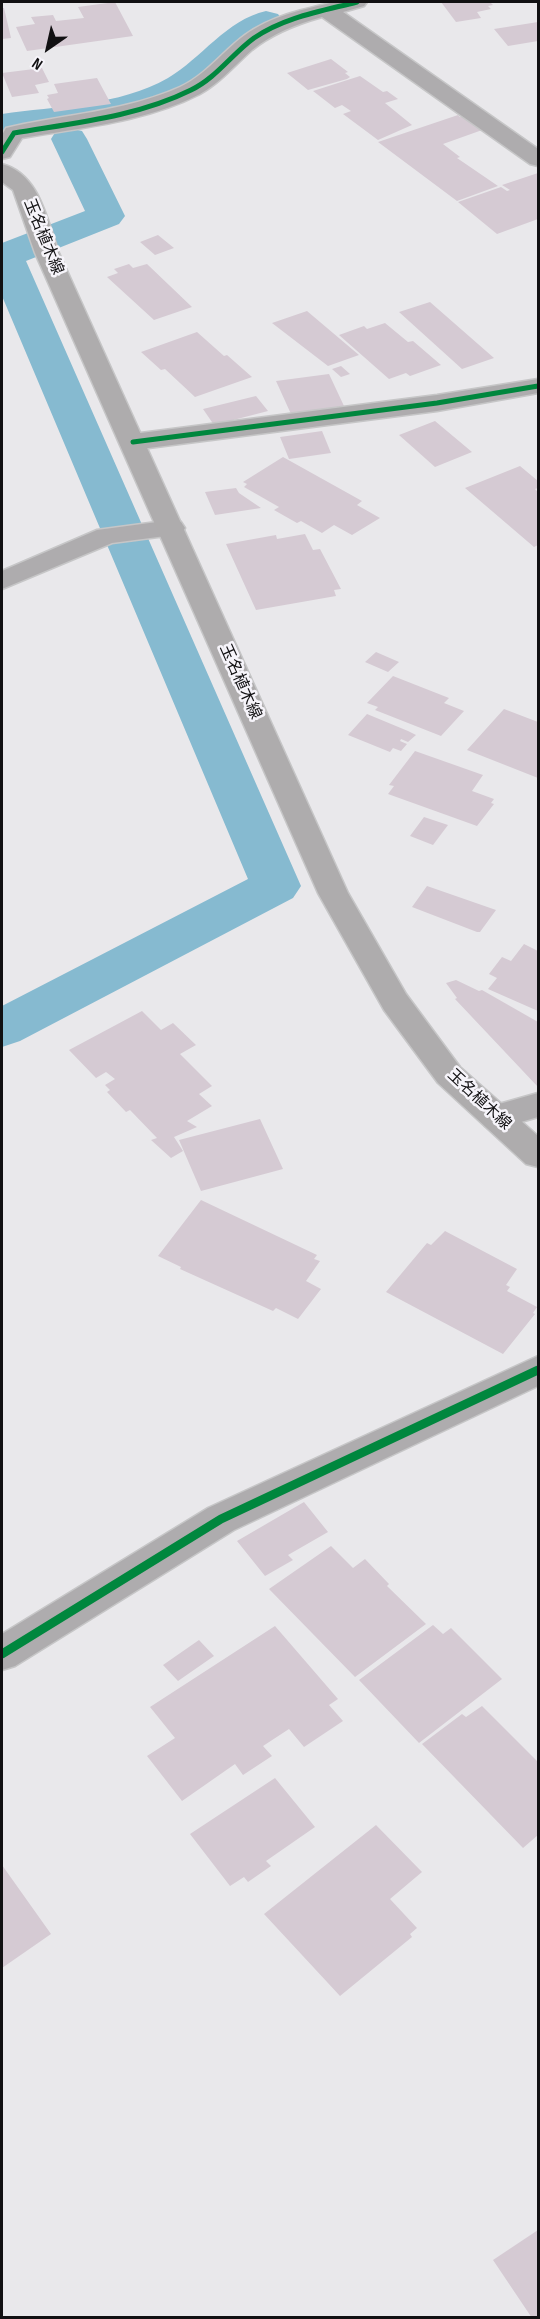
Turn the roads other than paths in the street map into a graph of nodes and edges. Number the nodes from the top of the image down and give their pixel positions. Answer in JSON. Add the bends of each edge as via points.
{"nodes":[{"id":1,"x":357,"y":2,"type":"edge"},
{"id":2,"x":326,"y":10,"type":"junction"},
{"id":3,"x":8,"y":123,"type":"edge"},
{"id":4,"x":2,"y":152,"type":"edge"},
{"id":5,"x":538,"y":159,"type":"edge"},
{"id":6,"x":2,"y":171,"type":"edge"},
{"id":7,"x":538,"y":386,"type":"edge"},
{"id":8,"x":133,"y":442,"type":"junction"},
{"id":9,"x":172,"y":528,"type":"junction"},
{"id":10,"x":2,"y":581,"type":"edge"},
{"id":11,"x":538,"y":1105,"type":"edge"},
{"id":12,"x":497,"y":1117,"type":"junction"},
{"id":13,"x":538,"y":1155,"type":"edge"},
{"id":14,"x":538,"y":1370,"type":"edge"},
{"id":15,"x":2,"y":1654,"type":"edge"}],
"edges":[{"from":1,"to":2,"type":"street"},
{"from":2,"to":3,"type":"street","via":[[262,33],[208,78],[171,99],[139,109]]},
{"from":2,"to":5,"type":"street"},
{"from":3,"to":4,"type":"street"},
{"from":6,"to":8,"type":"main road","name":"玉名植木線","via":[[23,187],[47,253]]},
{"from":7,"to":8,"type":"street","via":[[437,403]]},
{"from":8,"to":9,"type":"main road","name":"玉名植木線"},
{"from":9,"to":10,"type":"street","via":[[106,536]]},
{"from":9,"to":12,"type":"main road","name":"玉名植木線","via":[[333,893],[395,1002],[449,1075]]},
{"from":11,"to":12,"type":"street"},
{"from":12,"to":13,"type":"main road","name":"玉名植木線"},
{"from":14,"to":15,"type":"street","via":[[220,1519]]}]}
